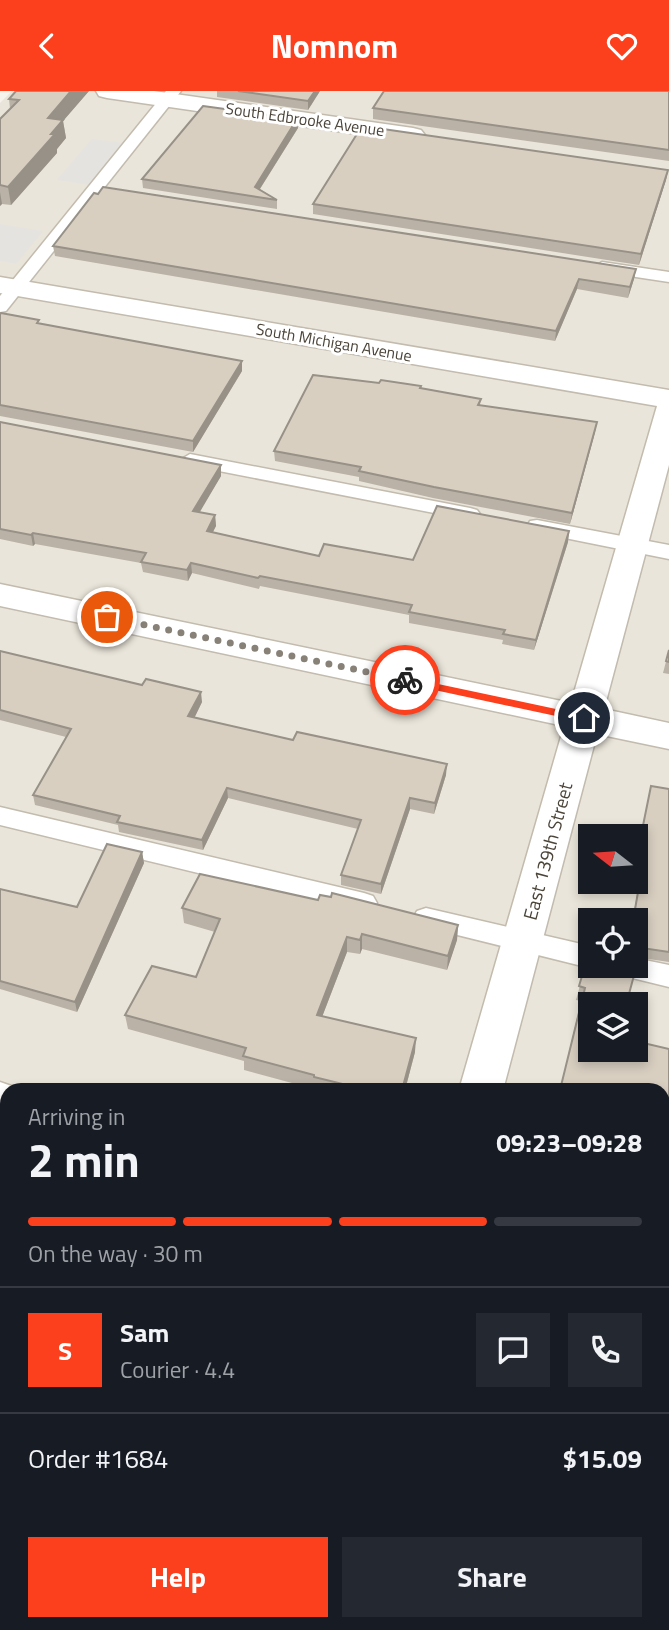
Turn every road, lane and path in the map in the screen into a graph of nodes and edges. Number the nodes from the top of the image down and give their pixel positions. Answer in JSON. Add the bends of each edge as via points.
{"nodes":[{"id":1,"x":107,"y":91,"type":"edge"},
{"id":2,"x":171,"y":95,"type":"edge"},
{"id":3,"x":438,"y":138,"type":"edge"},
{"id":4,"x":584,"y":264,"type":"edge"},
{"id":5,"x":669,"y":277,"type":"edge"},
{"id":6,"x":5,"y":293,"type":"edge"},
{"id":7,"x":669,"y":399,"type":"edge"},
{"id":8,"x":669,"y":410,"type":"edge"},
{"id":9,"x":178,"y":458,"type":"edge"},
{"id":10,"x":492,"y":518,"type":"edge"},
{"id":11,"x":519,"y":523,"type":"edge"},
{"id":12,"x":632,"y":544,"type":"junction"},
{"id":13,"x":669,"y":552,"type":"edge"},
{"id":14,"x":0,"y":595,"type":"edge"},
{"id":15,"x":584,"y":718,"type":"junction"},
{"id":16,"x":669,"y":736,"type":"edge"},
{"id":17,"x":0,"y":817,"type":"edge"},
{"id":18,"x":522,"y":941,"type":"junction"},
{"id":19,"x":578,"y":954,"type":"edge"},
{"id":20,"x":648,"y":972,"type":"edge"},
{"id":21,"x":669,"y":977,"type":"edge"},
{"id":22,"x":483,"y":1083,"type":"edge"}],
"edges":[{"from":1,"to":2,"type":"street","name":"South Edbrooke Avenue"},
{"from":2,"to":3,"type":"street","name":"South Edbrooke Avenue"},
{"from":2,"to":6,"type":"lane","via":[[103,189]]},
{"from":4,"to":5,"type":"lane"},
{"from":6,"to":7,"type":"street","name":"South Michigan Avenue"},
{"from":8,"to":12,"type":"street","name":"East 139th Street"},
{"from":9,"to":10,"type":"lane"},
{"from":11,"to":12,"type":"lane"},
{"from":12,"to":13,"type":"lane"},
{"from":12,"to":15,"type":"street","name":"East 139th Street"},
{"from":14,"to":15,"type":"street"},
{"from":15,"to":16,"type":"street"},
{"from":15,"to":18,"type":"street","name":"East 139th Street"},
{"from":17,"to":18,"type":"lane"},
{"from":18,"to":19,"type":"lane"},
{"from":18,"to":22,"type":"street","name":"East 139th Street"},
{"from":20,"to":21,"type":"lane"}]}
